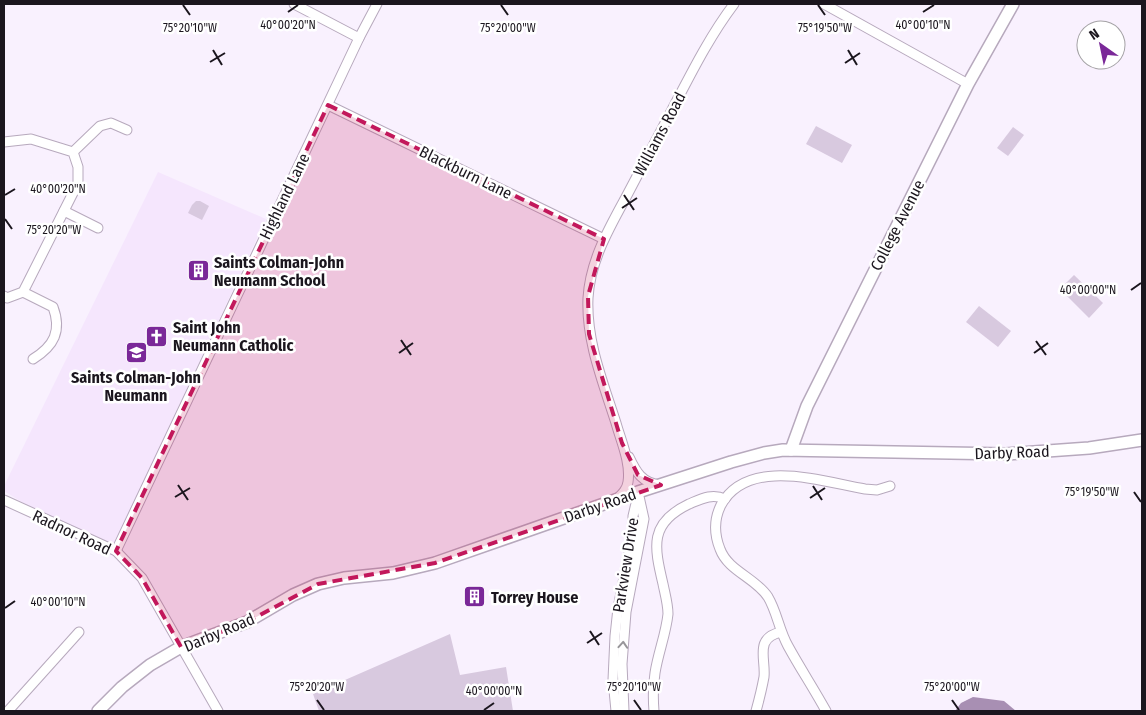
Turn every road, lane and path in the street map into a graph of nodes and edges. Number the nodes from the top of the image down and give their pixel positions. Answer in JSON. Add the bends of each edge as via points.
{"nodes":[{"id":1,"x":294,"y":4,"type":"edge"},
{"id":2,"x":377,"y":4,"type":"edge"},
{"id":3,"x":734,"y":4,"type":"edge"},
{"id":4,"x":824,"y":4,"type":"edge"},
{"id":5,"x":1014,"y":4,"type":"edge"},
{"id":6,"x":359,"y":38,"type":"junction"},
{"id":7,"x":968,"y":84,"type":"junction"},
{"id":8,"x":328,"y":105,"type":"junction"},
{"id":9,"x":127,"y":130,"type":"dead end"},
{"id":10,"x":4,"y":142,"type":"edge"},
{"id":11,"x":72,"y":152,"type":"junction"},
{"id":12,"x":64,"y":211,"type":"junction"},
{"id":13,"x":98,"y":228,"type":"dead end"},
{"id":14,"x":604,"y":239,"type":"junction"},
{"id":15,"x":23,"y":292,"type":"junction"},
{"id":16,"x":4,"y":296,"type":"edge"},
{"id":17,"x":33,"y":359,"type":"dead end"},
{"id":18,"x":1142,"y":440,"type":"edge"},
{"id":19,"x":622,"y":443,"type":"junction"},
{"id":20,"x":791,"y":450,"type":"junction"},
{"id":21,"x":661,"y":485,"type":"junction"},
{"id":22,"x":890,"y":486,"type":"dead end"},
{"id":23,"x":638,"y":492,"type":"junction"},
{"id":24,"x":725,"y":499,"type":"junction"},
{"id":25,"x":616,"y":500,"type":"junction"},
{"id":26,"x":5,"y":503,"type":"edge"},
{"id":27,"x":116,"y":551,"type":"junction"},
{"id":28,"x":79,"y":632,"type":"dead end"},
{"id":29,"x":781,"y":632,"type":"junction"},
{"id":30,"x":181,"y":647,"type":"junction"},
{"id":31,"x":618,"y":677,"type":"junction"},
{"id":32,"x":8,"y":711,"type":"edge"},
{"id":33,"x":98,"y":711,"type":"edge"},
{"id":34,"x":218,"y":711,"type":"edge"},
{"id":35,"x":616,"y":711,"type":"edge"},
{"id":36,"x":624,"y":711,"type":"edge"},
{"id":37,"x":654,"y":711,"type":"edge"},
{"id":38,"x":756,"y":711,"type":"edge"},
{"id":39,"x":826,"y":711,"type":"edge"}],
"edges":[{"from":1,"to":6,"type":"street"},
{"from":2,"to":6,"type":"street","name":"Highland Lane"},
{"from":3,"to":14,"type":"street","name":"Williams Road","via":[[718,25]]},
{"from":4,"to":7,"type":"street"},
{"from":5,"to":7,"type":"main road","name":"College Avenue"},
{"from":6,"to":8,"type":"street","name":"Highland Lane"},
{"from":7,"to":20,"type":"main road","name":"College Avenue","via":[[807,406]]},
{"from":8,"to":14,"type":"street","name":"Blackburn Lane"},
{"from":8,"to":27,"type":"street","name":"Highland Lane"},
{"from":9,"to":11,"type":"street","via":[[111,123],[100,126]]},
{"from":10,"to":11,"type":"street","via":[[31,139]]},
{"from":11,"to":12,"type":"street","via":[[78,167],[78,183]]},
{"from":12,"to":13,"type":"street"},
{"from":12,"to":15,"type":"street"},
{"from":14,"to":19,"type":"street","name":"Williams Road","via":[[593,268],[588,296],[589,334]]},
{"from":15,"to":16,"type":"street","via":[[7,298]]},
{"from":15,"to":17,"type":"street","via":[[53,307],[57,318],[57,334],[44,352]]},
{"from":18,"to":20,"type":"main road","name":"Darby Road","via":[[1089,448],[1006,454]]},
{"from":19,"to":21,"type":"street","name":"Williams Road","via":[[641,478]]},
{"from":19,"to":25,"type":"street","name":"Williams Road","via":[[628,484]]},
{"from":20,"to":21,"type":"main road","name":"Darby Road","via":[[747,457]]},
{"from":21,"to":23,"type":"main road","name":"Darby Road"},
{"from":22,"to":24,"type":"street","via":[[865,489],[795,475],[775,475],[744,484]]},
{"from":23,"to":25,"type":"main road","name":"Darby Road"},
{"from":23,"to":31,"type":"street","name":"Parkview Drive","via":[[644,519],[625,595]]},
{"from":24,"to":29,"type":"street","via":[[718,512],[715,532],[720,549],[733,566],[766,594]]},
{"from":24,"to":37,"type":"street","via":[[711,496],[677,510],[665,520],[658,532],[656,551],[668,606],[654,680]]},
{"from":25,"to":30,"type":"main road","name":"Darby Road","via":[[435,563],[318,584],[247,622]]},
{"from":26,"to":27,"type":"street","name":"Radnor Road"},
{"from":27,"to":30,"type":"street","name":"Radnor Road","via":[[142,578]]},
{"from":28,"to":32,"type":"street"},
{"from":29,"to":38,"type":"street","via":[[771,636],[763,650],[764,675]]},
{"from":29,"to":39,"type":"street"},
{"from":30,"to":33,"type":"main road","name":"Darby Road","via":[[150,665]]},
{"from":30,"to":34,"type":"street","name":"Radnor Road"},
{"from":31,"to":35,"type":"street","name":"Parkview Drive"},
{"from":31,"to":36,"type":"street","name":"Parkview Drive"}]}
